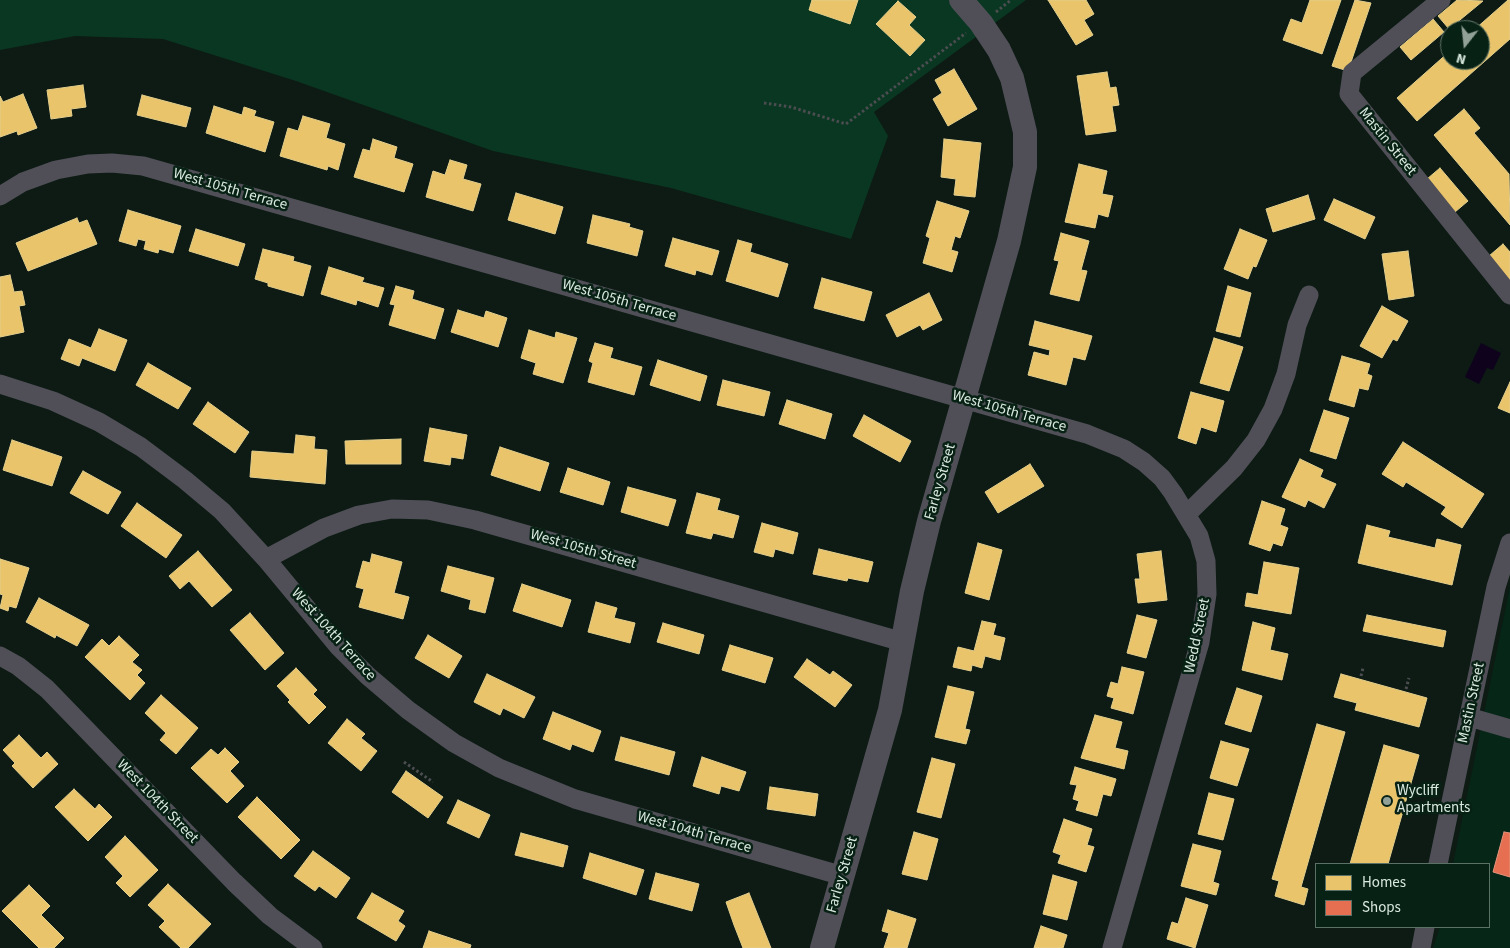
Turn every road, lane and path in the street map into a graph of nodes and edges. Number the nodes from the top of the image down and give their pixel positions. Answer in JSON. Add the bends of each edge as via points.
{"nodes":[{"id":1,"x":961,"y":0,"type":"edge"},
{"id":2,"x":1011,"y":0,"type":"edge"},
{"id":3,"x":1441,"y":0,"type":"edge"},
{"id":4,"x":981,"y":23,"type":"junction"},
{"id":5,"x":764,"y":103,"type":"dead end"},
{"id":6,"x":0,"y":196,"type":"edge"},
{"id":7,"x":1309,"y":295,"type":"dead end"},
{"id":8,"x":1510,"y":296,"type":"edge"},
{"id":9,"x":0,"y":384,"type":"edge"},
{"id":10,"x":964,"y":399,"type":"junction"},
{"id":11,"x":1187,"y":514,"type":"junction"},
{"id":12,"x":1510,"y":543,"type":"edge"},
{"id":13,"x":266,"y":559,"type":"junction"},
{"id":14,"x":903,"y":642,"type":"junction"},
{"id":15,"x":0,"y":656,"type":"edge"},
{"id":16,"x":1363,"y":668,"type":"dead end"},
{"id":17,"x":1361,"y":676,"type":"dead end"},
{"id":18,"x":1409,"y":678,"type":"dead end"},
{"id":19,"x":1406,"y":689,"type":"dead end"},
{"id":20,"x":1469,"y":717,"type":"junction"},
{"id":21,"x":1510,"y":729,"type":"edge"},
{"id":22,"x":404,"y":762,"type":"dead end"},
{"id":23,"x":433,"y":782,"type":"dead end"},
{"id":24,"x":1438,"y":863,"type":"edge"},
{"id":25,"x":843,"y":876,"type":"junction"},
{"id":26,"x":1425,"y":928,"type":"edge"},
{"id":27,"x":313,"y":948,"type":"edge"},
{"id":28,"x":822,"y":948,"type":"edge"},
{"id":29,"x":1112,"y":948,"type":"edge"},
{"id":30,"x":1421,"y":948,"type":"edge"}],
"edges":[{"from":1,"to":4,"type":"street","name":"Farley Street"},
{"from":2,"to":4,"type":"path"},
{"from":3,"to":8,"type":"street","name":"Mastin Street","via":[[1352,73],[1349,94]]},
{"from":4,"to":5,"type":"path","via":[[846,124],[791,107]]},
{"from":4,"to":10,"type":"street","name":"Farley Street","via":[[1012,78],[1022,113],[1026,149],[1020,198]]},
{"from":6,"to":10,"type":"street","name":"West 105th Terrace","via":[[23,182],[56,170],[88,164],[143,166]]},
{"from":7,"to":11,"type":"street","via":[[1297,325],[1286,374],[1273,409],[1256,440],[1234,468]]},
{"from":9,"to":13,"type":"street","name":"West 104th Terrace","via":[[61,404],[141,446],[222,511]]},
{"from":10,"to":11,"type":"street","name":"West 105th Terrace","via":[[1087,434],[1124,449],[1162,478]]},
{"from":10,"to":14,"type":"street","name":"Farley Street","via":[[929,521]]},
{"from":11,"to":29,"type":"street","name":"Wedd Street","via":[[1199,536],[1206,561],[1206,611],[1200,642]]},
{"from":12,"to":20,"type":"street","name":"Mastin Street","via":[[1496,587]]},
{"from":13,"to":14,"type":"street","name":"West 105th Street","via":[[324,528],[359,515],[392,509],[428,510],[475,520]]},
{"from":13,"to":25,"type":"street","name":"West 104th Terrace","via":[[338,646],[368,676],[454,743],[499,768],[575,799]]},
{"from":14,"to":25,"type":"street","name":"Farley Street","via":[[890,710]]},
{"from":15,"to":27,"type":"street","name":"West 104th Street","via":[[47,689],[234,882],[270,916]]},
{"from":16,"to":17,"type":"path"},
{"from":18,"to":19,"type":"path"},
{"from":20,"to":21,"type":"street"},
{"from":20,"to":24,"type":"street","name":"Mastin Street"},
{"from":22,"to":23,"type":"path"},
{"from":25,"to":28,"type":"street","name":"Farley Street"},
{"from":26,"to":30,"type":"street"}]}
